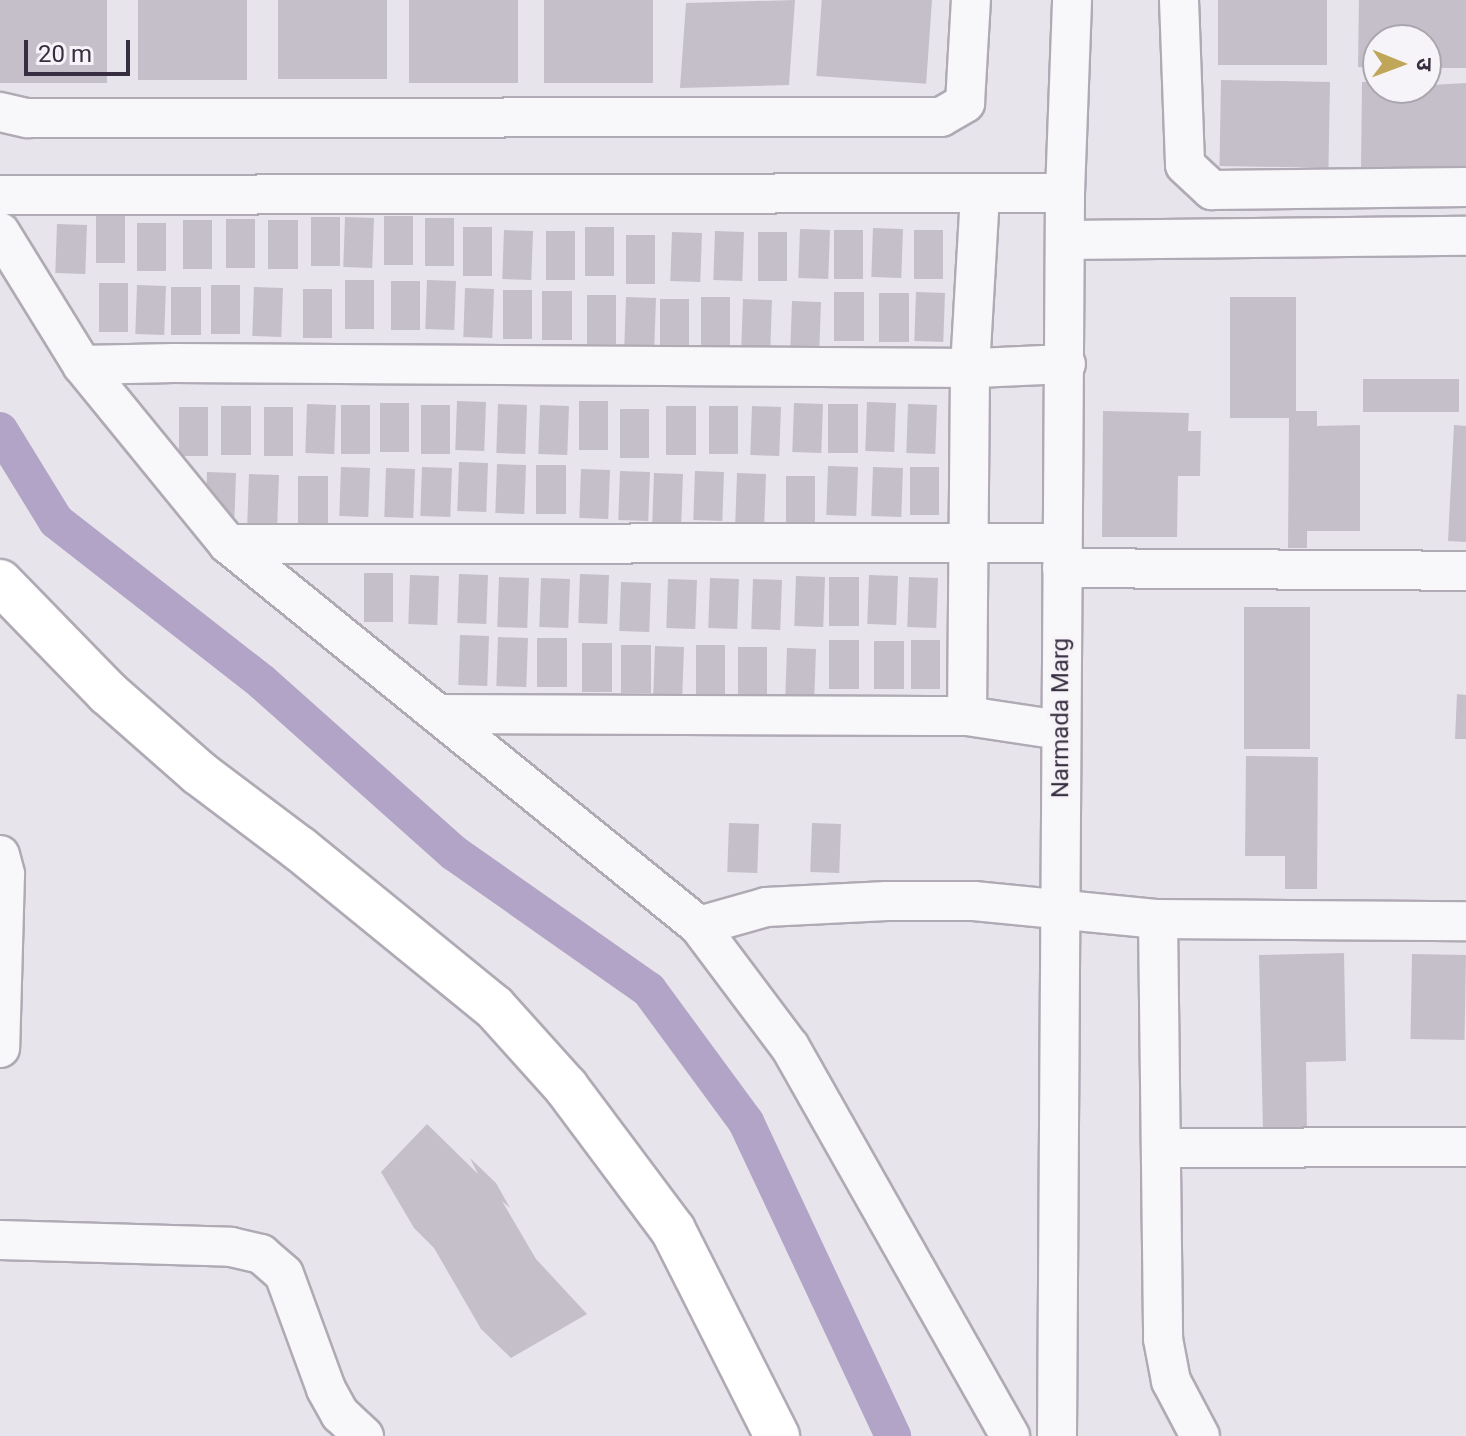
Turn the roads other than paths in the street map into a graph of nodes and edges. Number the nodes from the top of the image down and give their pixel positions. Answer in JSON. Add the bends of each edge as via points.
{"nodes":[{"id":1,"x":971,"y":0,"type":"edge"},
{"id":2,"x":1072,"y":0,"type":"edge"},
{"id":3,"x":1179,"y":0,"type":"edge"},
{"id":4,"x":0,"y":112,"type":"edge"},
{"id":5,"x":1466,"y":187,"type":"edge"},
{"id":6,"x":980,"y":193,"type":"junction"},
{"id":7,"x":1065,"y":193,"type":"junction"},
{"id":8,"x":0,"y":195,"type":"edge"},
{"id":9,"x":0,"y":232,"type":"edge"},
{"id":10,"x":1466,"y":236,"type":"edge"},
{"id":11,"x":1065,"y":240,"type":"junction"},
{"id":12,"x":1066,"y":364,"type":"junction"},
{"id":13,"x":82,"y":365,"type":"junction"},
{"id":14,"x":970,"y":368,"type":"junction"},
{"id":15,"x":968,"y":542,"type":"junction"},
{"id":16,"x":228,"y":544,"type":"junction"},
{"id":17,"x":1062,"y":555,"type":"junction"},
{"id":18,"x":1466,"y":571,"type":"edge"},
{"id":19,"x":0,"y":582,"type":"edge"},
{"id":20,"x":438,"y":714,"type":"junction"},
{"id":21,"x":967,"y":716,"type":"junction"},
{"id":22,"x":1060,"y":730,"type":"junction"},
{"id":23,"x":0,"y":855,"type":"edge"},
{"id":24,"x":1062,"y":912,"type":"junction"},
{"id":25,"x":1158,"y":919,"type":"junction"},
{"id":26,"x":1466,"y":921,"type":"edge"},
{"id":27,"x":699,"y":926,"type":"junction"},
{"id":28,"x":0,"y":1048,"type":"edge"},
{"id":29,"x":1466,"y":1147,"type":"edge"},
{"id":30,"x":1162,"y":1148,"type":"junction"},
{"id":31,"x":0,"y":1240,"type":"edge"},
{"id":32,"x":364,"y":1436,"type":"edge"},
{"id":33,"x":777,"y":1436,"type":"edge"},
{"id":34,"x":1010,"y":1436,"type":"edge"},
{"id":35,"x":1057,"y":1436,"type":"edge"},
{"id":36,"x":1200,"y":1436,"type":"edge"}],
"edges":[{"from":1,"to":4,"type":"street","via":[[965,103],[941,117],[27,118]]},
{"from":2,"to":7,"type":"street","name":"Narmada Marg"},
{"from":3,"to":5,"type":"street","via":[[1185,165],[1212,190]]},
{"from":6,"to":7,"type":"street"},
{"from":6,"to":8,"type":"street"},
{"from":6,"to":14,"type":"street"},
{"from":7,"to":11,"type":"street","name":"Narmada Marg"},
{"from":9,"to":13,"type":"street"},
{"from":10,"to":11,"type":"street"},
{"from":11,"to":12,"type":"street","name":"Narmada Marg"},
{"from":12,"to":14,"type":"street"},
{"from":12,"to":17,"type":"street","name":"Narmada Marg"},
{"from":13,"to":14,"type":"street"},
{"from":13,"to":16,"type":"street"},
{"from":14,"to":15,"type":"street"},
{"from":15,"to":16,"type":"street"},
{"from":15,"to":17,"type":"street"},
{"from":15,"to":21,"type":"street"},
{"from":16,"to":20,"type":"street"},
{"from":17,"to":18,"type":"street"},
{"from":17,"to":22,"type":"street","name":"Narmada Marg"},
{"from":19,"to":33,"type":"street","via":[[108,693],[199,773],[300,849],[504,1018],[566,1087],[673,1230]]},
{"from":20,"to":21,"type":"street"},
{"from":20,"to":27,"type":"street"},
{"from":21,"to":22,"type":"street"},
{"from":22,"to":24,"type":"street","name":"Narmada Marg"},
{"from":23,"to":28,"type":"street","via":[[5,874]]},
{"from":24,"to":25,"type":"street"},
{"from":24,"to":27,"type":"street","via":[[974,901],[887,901],[766,907]]},
{"from":24,"to":35,"type":"street","name":"Narmada Marg"},
{"from":25,"to":26,"type":"street"},
{"from":25,"to":30,"type":"street"},
{"from":27,"to":34,"type":"street","via":[[790,1047]]},
{"from":29,"to":30,"type":"street"},
{"from":30,"to":36,"type":"street","via":[[1163,1339],[1171,1381]]},
{"from":31,"to":32,"type":"street","via":[[231,1247],[261,1254],[284,1274],[326,1389],[340,1414]]}]}
